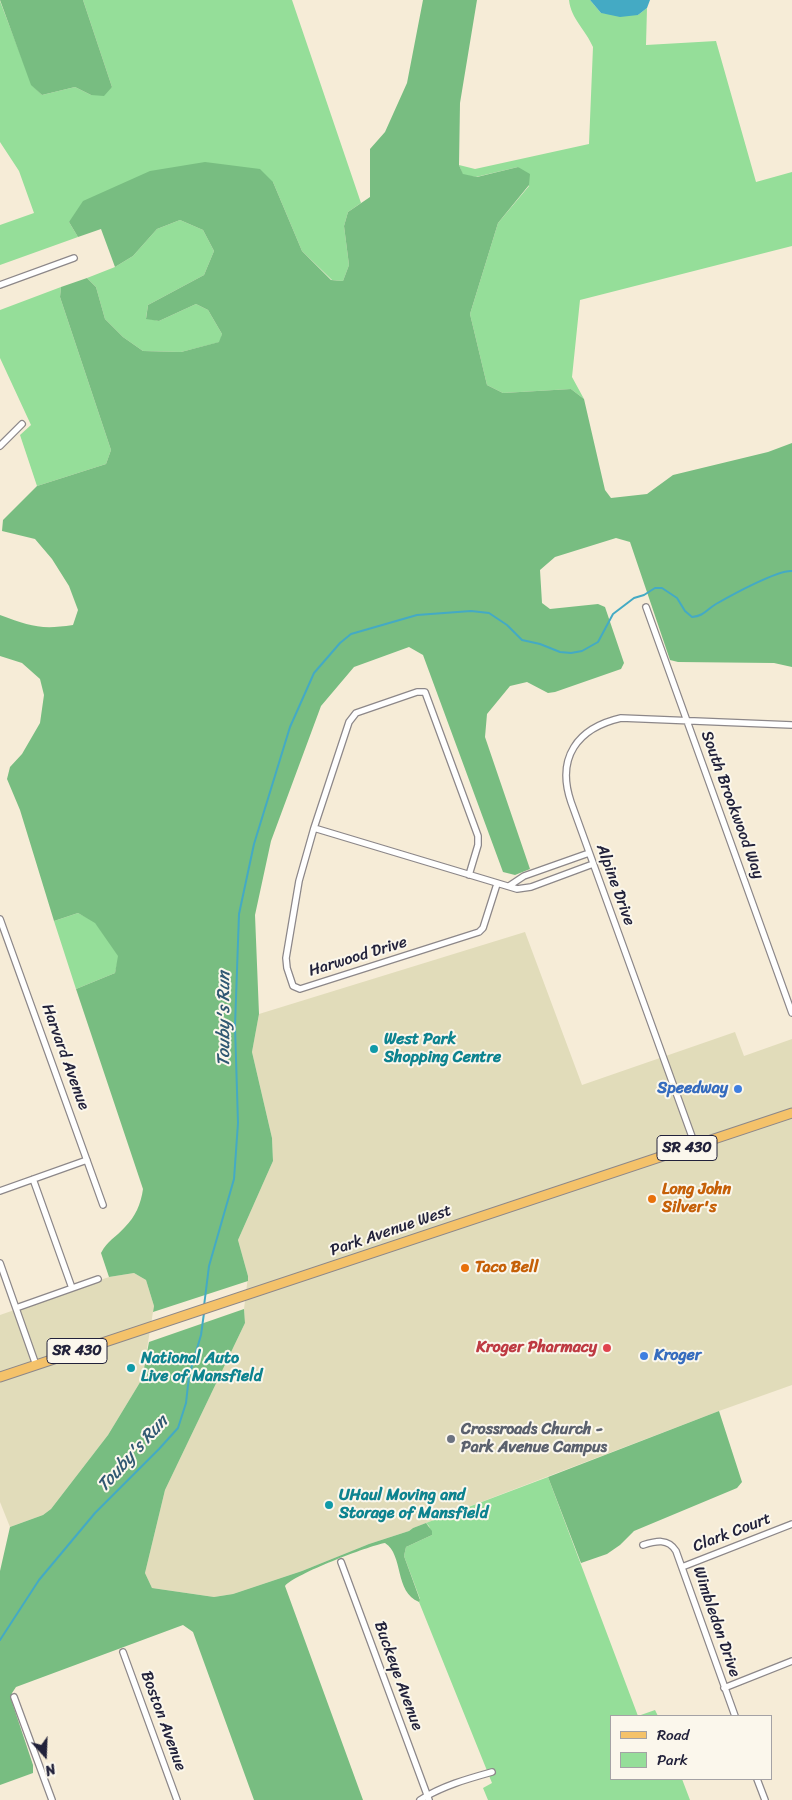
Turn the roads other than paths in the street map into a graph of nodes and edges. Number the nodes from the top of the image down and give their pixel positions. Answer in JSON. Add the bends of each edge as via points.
{"nodes":[{"id":1,"x":74,"y":258,"type":"dead end"},
{"id":2,"x":0,"y":285,"type":"edge"},
{"id":3,"x":22,"y":424,"type":"dead end"},
{"id":4,"x":0,"y":446,"type":"edge"},
{"id":5,"x":646,"y":607,"type":"dead end"},
{"id":6,"x":687,"y":720,"type":"junction"},
{"id":7,"x":792,"y":725,"type":"edge"},
{"id":8,"x":314,"y":828,"type":"junction"},
{"id":9,"x":589,"y":853,"type":"junction"},
{"id":10,"x":593,"y":864,"type":"junction"},
{"id":11,"x":469,"y":875,"type":"junction"},
{"id":12,"x":497,"y":884,"type":"junction"},
{"id":13,"x":509,"y":886,"type":"junction"},
{"id":14,"x":0,"y":919,"type":"edge"},
{"id":15,"x":792,"y":1013,"type":"edge"},
{"id":16,"x":792,"y":1113,"type":"edge"},
{"id":17,"x":695,"y":1145,"type":"junction"},
{"id":18,"x":88,"y":1160,"type":"junction"},
{"id":19,"x":33,"y":1179,"type":"junction"},
{"id":20,"x":0,"y":1191,"type":"edge"},
{"id":21,"x":104,"y":1205,"type":"dead end"},
{"id":22,"x":0,"y":1263,"type":"edge"},
{"id":23,"x":98,"y":1279,"type":"dead end"},
{"id":24,"x":72,"y":1288,"type":"junction"},
{"id":25,"x":16,"y":1308,"type":"junction"},
{"id":26,"x":36,"y":1365,"type":"junction"},
{"id":27,"x":0,"y":1377,"type":"edge"},
{"id":28,"x":792,"y":1524,"type":"edge"},
{"id":29,"x":642,"y":1545,"type":"dead end"},
{"id":30,"x":341,"y":1562,"type":"dead end"},
{"id":31,"x":682,"y":1567,"type":"junction"},
{"id":32,"x":123,"y":1652,"type":"dead end"},
{"id":33,"x":792,"y":1661,"type":"edge"},
{"id":34,"x":724,"y":1688,"type":"junction"},
{"id":35,"x":14,"y":1697,"type":"dead end"},
{"id":36,"x":735,"y":1715,"type":"edge"},
{"id":37,"x":492,"y":1772,"type":"dead end"},
{"id":38,"x":757,"y":1780,"type":"edge"},
{"id":39,"x":428,"y":1798,"type":"edge"},
{"id":40,"x":52,"y":1800,"type":"edge"},
{"id":41,"x":177,"y":1800,"type":"edge"},
{"id":42,"x":420,"y":1800,"type":"edge"},
{"id":43,"x":765,"y":1800,"type":"edge"}],
"edges":[{"from":1,"to":2,"type":"street"},
{"from":3,"to":4,"type":"street"},
{"from":5,"to":6,"type":"street","name":"South Brookwood Way"},
{"from":6,"to":7,"type":"street","name":"Alpine Drive"},
{"from":6,"to":9,"type":"street","name":"Alpine Drive","via":[[621,718],[595,727],[582,737],[569,759],[567,787]]},
{"from":6,"to":15,"type":"street","name":"South Brookwood Way"},
{"from":8,"to":11,"type":"street"},
{"from":8,"to":11,"type":"street","name":"Harwood Drive","via":[[352,716],[422,691],[427,696],[478,836]]},
{"from":8,"to":12,"type":"street","name":"Harwood Drive","via":[[297,892],[286,958],[296,988],[480,932]]},
{"from":9,"to":10,"type":"street","name":"Alpine Drive"},
{"from":9,"to":13,"type":"street","via":[[524,876]]},
{"from":10,"to":13,"type":"street","via":[[531,887],[517,889]]},
{"from":10,"to":17,"type":"street","name":"Alpine Drive"},
{"from":11,"to":12,"type":"street"},
{"from":12,"to":13,"type":"street"},
{"from":14,"to":18,"type":"street","name":"Harvard Avenue"},
{"from":16,"to":17,"type":"main road","name":"Park Avenue West","number":"SR 430"},
{"from":17,"to":26,"type":"main road","name":"Park Avenue West","number":"SR 430"},
{"from":18,"to":19,"type":"street"},
{"from":18,"to":21,"type":"street","name":"Harvard Avenue"},
{"from":19,"to":20,"type":"street"},
{"from":19,"to":24,"type":"street"},
{"from":22,"to":25,"type":"street"},
{"from":23,"to":24,"type":"street"},
{"from":24,"to":25,"type":"street"},
{"from":25,"to":26,"type":"street"},
{"from":26,"to":27,"type":"main road","name":"Park Avenue West","number":"SR 430"},
{"from":28,"to":31,"type":"street","name":"Clark Court"},
{"from":29,"to":31,"type":"street","name":"Wimbledon Drive","via":[[666,1542],[672,1546]]},
{"from":30,"to":39,"type":"street","name":"Buckeye Avenue"},
{"from":31,"to":34,"type":"street","name":"Wimbledon Drive"},
{"from":32,"to":41,"type":"street","name":"Boston Avenue"},
{"from":33,"to":34,"type":"street"},
{"from":34,"to":36,"type":"street","name":"Wimbledon Drive"},
{"from":35,"to":40,"type":"street"},
{"from":37,"to":39,"type":"street","via":[[461,1781]]},
{"from":38,"to":43,"type":"street"},
{"from":39,"to":42,"type":"street"}]}
